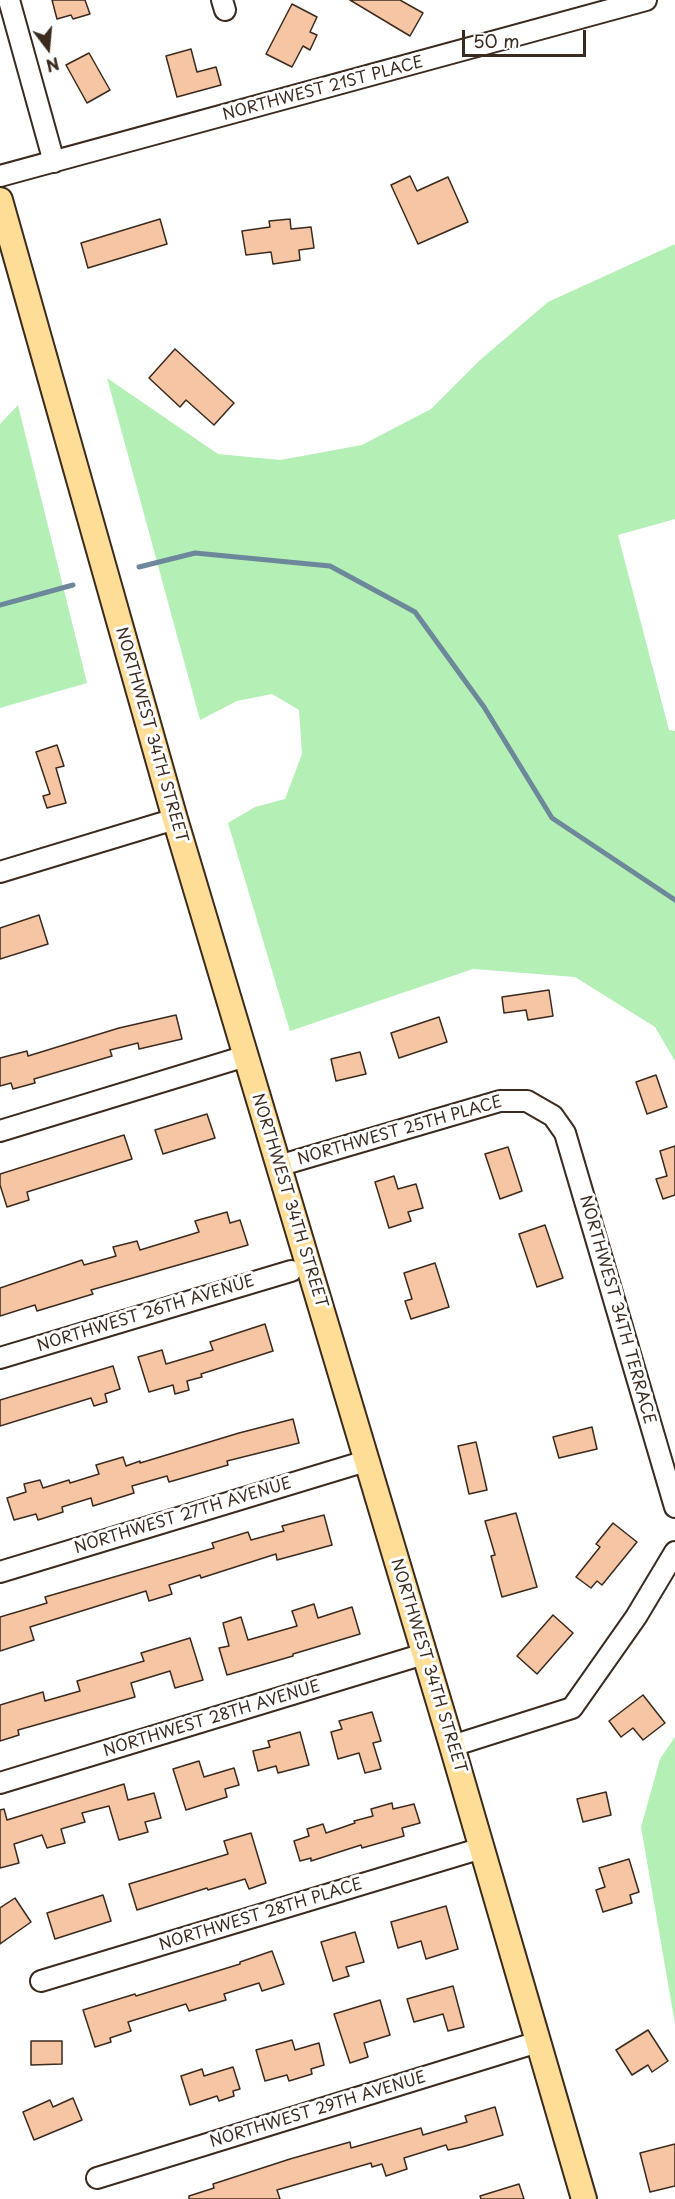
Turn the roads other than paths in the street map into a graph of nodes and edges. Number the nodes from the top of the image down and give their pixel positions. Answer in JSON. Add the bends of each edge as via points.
{"nodes":[{"id":1,"x":9,"y":0,"type":"edge"},
{"id":2,"x":646,"y":0,"type":"edge"},
{"id":3,"x":54,"y":162,"type":"junction"},
{"id":4,"x":0,"y":176,"type":"edge"},
{"id":5,"x":0,"y":200,"type":"edge"},
{"id":6,"x":175,"y":819,"type":"junction"},
{"id":7,"x":0,"y":872,"type":"edge"},
{"id":8,"x":246,"y":1056,"type":"junction"},
{"id":9,"x":553,"y":1116,"type":"joint"},
{"id":10,"x":0,"y":1131,"type":"edge"},
{"id":11,"x":279,"y":1166,"type":"junction"},
{"id":12,"x":291,"y":1271,"type":"dead end"},
{"id":13,"x":0,"y":1358,"type":"edge"},
{"id":14,"x":366,"y":1461,"type":"junction"},
{"id":15,"x":675,"y":1507,"type":"edge"},
{"id":16,"x":675,"y":1552,"type":"edge"},
{"id":17,"x":0,"y":1572,"type":"edge"},
{"id":18,"x":424,"y":1654,"type":"junction"},
{"id":19,"x":452,"y":1746,"type":"junction"},
{"id":20,"x":0,"y":1783,"type":"edge"},
{"id":21,"x":482,"y":1848,"type":"junction"},
{"id":22,"x":41,"y":1981,"type":"dead end"},
{"id":23,"x":538,"y":2042,"type":"junction"},
{"id":24,"x":97,"y":2178,"type":"dead end"},
{"id":25,"x":585,"y":2199,"type":"edge"}],
"edges":[{"from":1,"to":3,"type":"street"},
{"from":2,"to":3,"type":"street","name":"NORTHWEST 21ST PLACE"},
{"from":3,"to":4,"type":"street","name":"NORTHWEST 21ST PLACE"},
{"from":5,"to":6,"type":"main road","name":"NORTHWEST 34TH STREET"},
{"from":6,"to":7,"type":"street"},
{"from":6,"to":8,"type":"main road","name":"NORTHWEST 34TH STREET"},
{"from":8,"to":10,"type":"street"},
{"from":8,"to":11,"type":"main road","name":"NORTHWEST 34TH STREET"},
{"from":9,"to":11,"type":"street","name":"NORTHWEST 25TH PLACE","via":[[527,1101],[500,1101]]},
{"from":9,"to":15,"type":"street","name":"NORTHWEST 34TH TERRACE","via":[[565,1133]]},
{"from":11,"to":14,"type":"main road","name":"NORTHWEST 34TH STREET"},
{"from":12,"to":13,"type":"street","name":"NORTHWEST 26TH AVENUE"},
{"from":14,"to":17,"type":"street","name":"NORTHWEST 27TH AVENUE"},
{"from":14,"to":18,"type":"main road","name":"NORTHWEST 34TH STREET"},
{"from":16,"to":19,"type":"street","via":[[636,1617],[572,1708]]},
{"from":18,"to":19,"type":"main road","name":"NORTHWEST 34TH STREET"},
{"from":18,"to":20,"type":"street","name":"NORTHWEST 28TH AVENUE"},
{"from":19,"to":21,"type":"main road","name":"NORTHWEST 34TH STREET"},
{"from":21,"to":22,"type":"street","name":"NORTHWEST 28TH PLACE"},
{"from":21,"to":23,"type":"main road","name":"NORTHWEST 34TH STREET"},
{"from":23,"to":24,"type":"street","name":"NORTHWEST 29TH AVENUE"},
{"from":23,"to":25,"type":"main road","name":"NORTHWEST 34TH STREET"}]}
